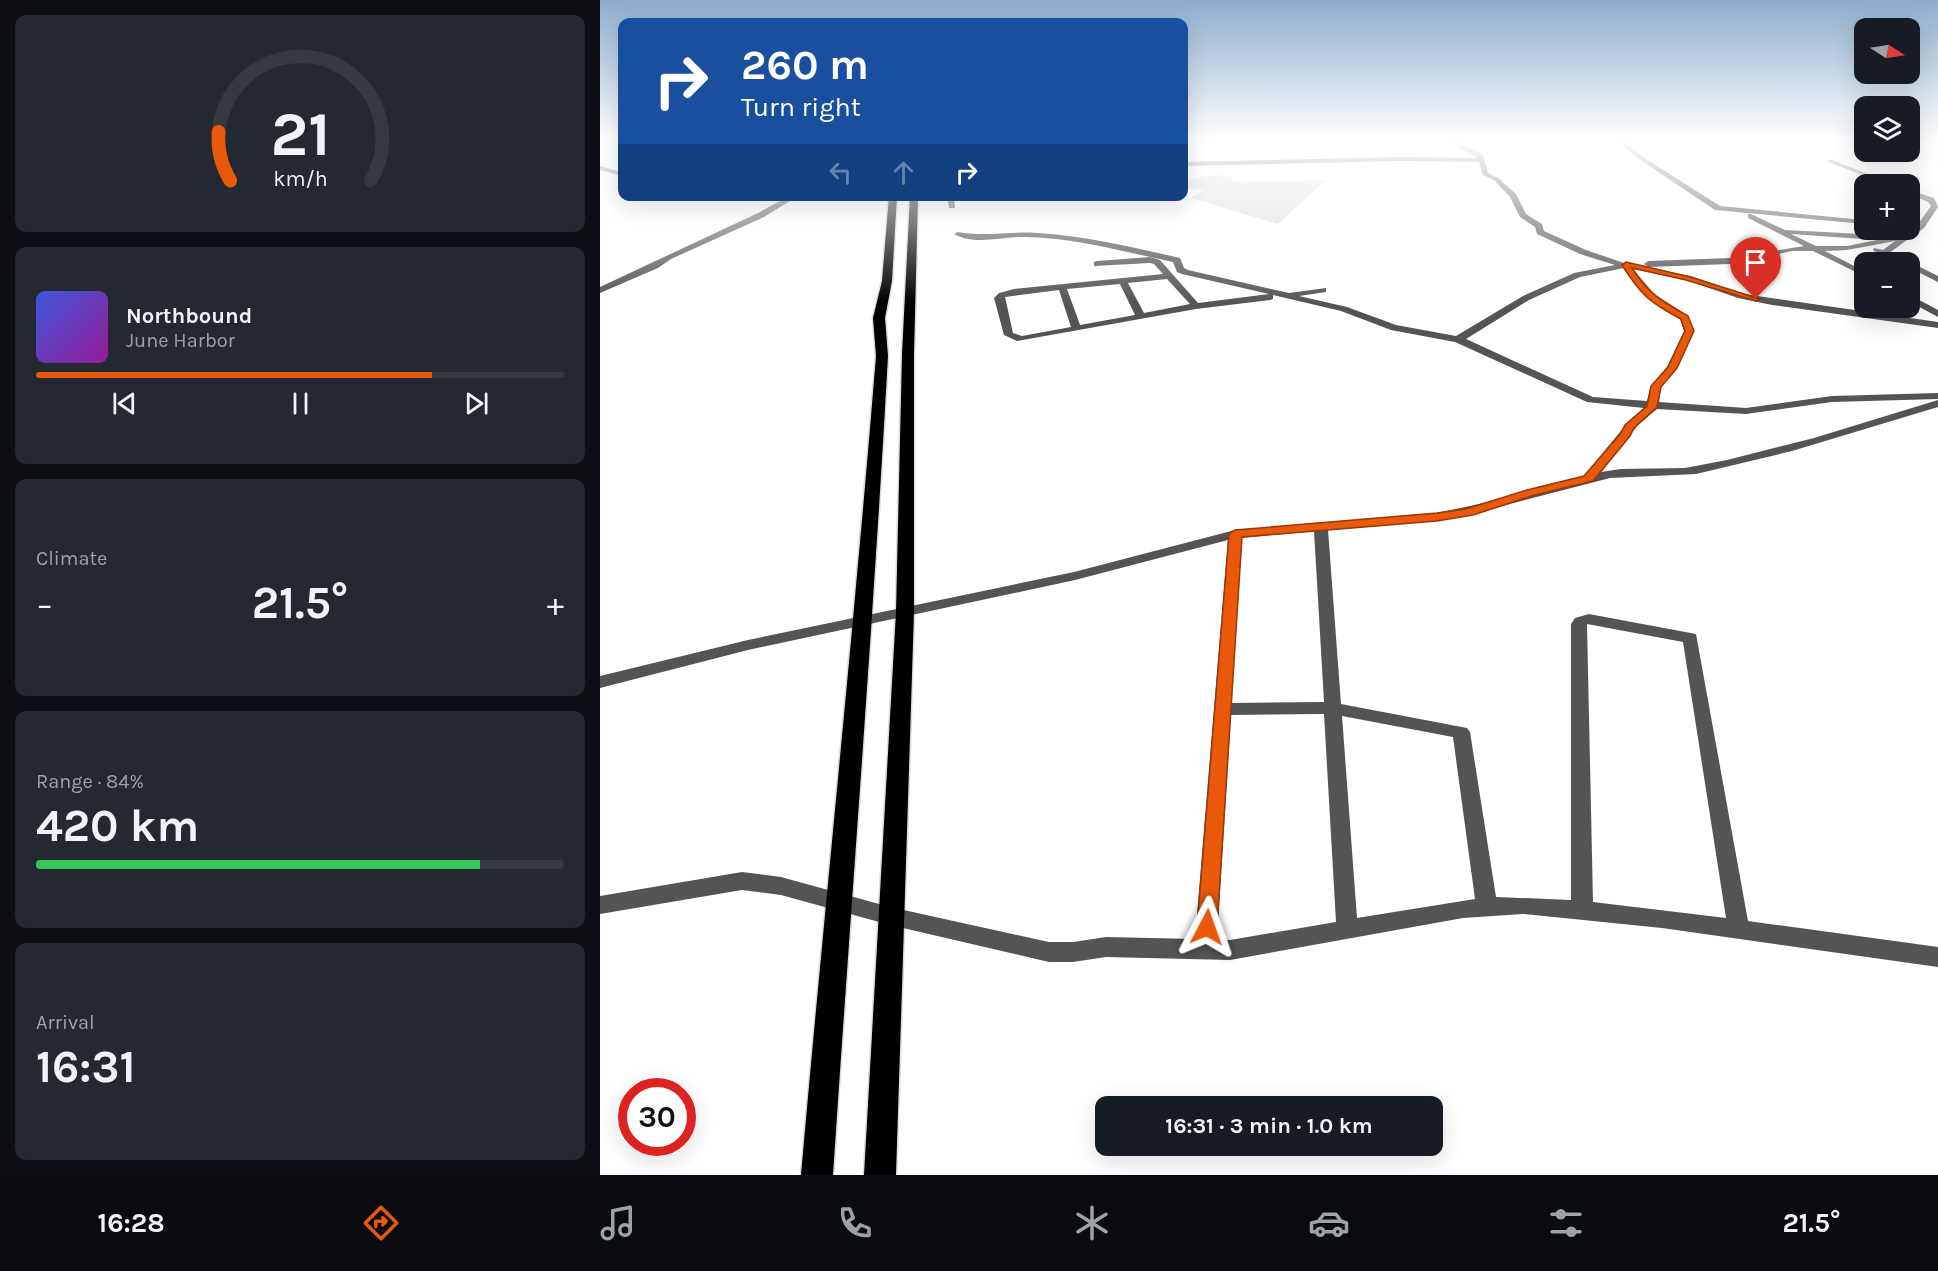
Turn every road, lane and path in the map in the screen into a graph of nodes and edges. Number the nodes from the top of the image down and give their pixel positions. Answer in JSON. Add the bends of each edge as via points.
{"nodes":[{"id":1,"x":1513,"y":195,"type":"edge"},
{"id":2,"x":1698,"y":195,"type":"edge"},
{"id":3,"x":1920,"y":196,"type":"edge"},
{"id":4,"x":786,"y":201,"type":"edge"},
{"id":5,"x":893,"y":201,"type":"edge"},
{"id":6,"x":914,"y":201,"type":"edge"},
{"id":7,"x":951,"y":201,"type":"edge"},
{"id":8,"x":952,"y":206,"type":"dead end"},
{"id":9,"x":1743,"y":212,"type":"junction"},
{"id":10,"x":1854,"y":221,"type":"edge"},
{"id":11,"x":1922,"y":222,"type":"joint"},
{"id":12,"x":1938,"y":222,"type":"edge"},
{"id":13,"x":1779,"y":231,"type":"junction"},
{"id":14,"x":958,"y":234,"type":"dead end"},
{"id":15,"x":1845,"y":235,"type":"junction"},
{"id":16,"x":1854,"y":236,"type":"edge"},
{"id":17,"x":1887,"y":240,"type":"dead end"},
{"id":18,"x":1902,"y":240,"type":"edge"},
{"id":19,"x":1865,"y":245,"type":"junction"},
{"id":20,"x":1814,"y":248,"type":"junction"},
{"id":21,"x":1881,"y":252,"type":"edge"},
{"id":22,"x":1884,"y":252,"type":"edge"},
{"id":23,"x":1097,"y":264,"type":"dead end"},
{"id":24,"x":1626,"y":265,"type":"junction"},
{"id":25,"x":1854,"y":267,"type":"edge"},
{"id":26,"x":1920,"y":270,"type":"edge"},
{"id":27,"x":1169,"y":276,"type":"junction"},
{"id":28,"x":1938,"y":279,"type":"edge"},
{"id":29,"x":1123,"y":281,"type":"junction"},
{"id":30,"x":1062,"y":287,"type":"junction"},
{"id":31,"x":600,"y":290,"type":"edge"},
{"id":32,"x":1323,"y":290,"type":"dead end"},
{"id":33,"x":1281,"y":296,"type":"junction"},
{"id":34,"x":1920,"y":304,"type":"edge"},
{"id":35,"x":1196,"y":306,"type":"junction"},
{"id":36,"x":1938,"y":314,"type":"edge"},
{"id":37,"x":1141,"y":317,"type":"junction"},
{"id":38,"x":1938,"y":325,"type":"edge"},
{"id":39,"x":1077,"y":329,"type":"junction"},
{"id":40,"x":1458,"y":339,"type":"junction"},
{"id":41,"x":1938,"y":396,"type":"edge"},
{"id":42,"x":1938,"y":403,"type":"edge"},
{"id":43,"x":1653,"y":405,"type":"junction"},
{"id":44,"x":1588,"y":479,"type":"junction"},
{"id":45,"x":1321,"y":525,"type":"junction"},
{"id":46,"x":1235,"y":534,"type":"junction"},
{"id":47,"x":905,"y":612,"type":"junction"},
{"id":48,"x":864,"y":621,"type":"junction"},
{"id":49,"x":600,"y":682,"type":"edge"},
{"id":50,"x":1333,"y":708,"type":"junction"},
{"id":51,"x":1222,"y":709,"type":"junction"},
{"id":52,"x":837,"y":902,"type":"junction"},
{"id":53,"x":600,"y":905,"type":"edge"},
{"id":54,"x":1487,"y":905,"type":"junction"},
{"id":55,"x":1582,"y":910,"type":"junction"},
{"id":56,"x":890,"y":916,"type":"junction"},
{"id":57,"x":1347,"y":930,"type":"junction"},
{"id":58,"x":1739,"y":930,"type":"junction"},
{"id":59,"x":1205,"y":949,"type":"junction"},
{"id":60,"x":1938,"y":957,"type":"edge"},
{"id":61,"x":817,"y":1175,"type":"edge"},
{"id":62,"x":880,"y":1175,"type":"edge"}],
"edges":[{"from":1,"to":24,"type":"street","via":[[1523,215],[1539,226],[1540,232],[1583,252]]},
{"from":2,"to":9,"type":"street","via":[[1718,208]]},
{"from":3,"to":11,"type":"street","via":[[1935,204]]},
{"from":4,"to":31,"type":"street"},
{"from":5,"to":48,"type":"highway","via":[[887,281],[879,318],[882,356]]},
{"from":6,"to":47,"type":"highway"},
{"from":7,"to":8,"type":"street"},
{"from":9,"to":10,"type":"street"},
{"from":9,"to":13,"type":"street"},
{"from":11,"to":12,"type":"street"},
{"from":13,"to":15,"type":"street"},
{"from":13,"to":20,"type":"street"},
{"from":14,"to":33,"type":"street","via":[[1065,237],[1159,255],[1177,260],[1180,270],[1185,272]]},
{"from":15,"to":16,"type":"street"},
{"from":15,"to":19,"type":"street"},
{"from":17,"to":19,"type":"street"},
{"from":18,"to":22,"type":"street"},
{"from":19,"to":20,"type":"street"},
{"from":19,"to":21,"type":"street"},
{"from":20,"to":24,"type":"street","via":[[1730,261]]},
{"from":20,"to":25,"type":"street"},
{"from":23,"to":27,"type":"street","via":[[1154,261]]},
{"from":24,"to":38,"type":"street","via":[[1772,302]]},
{"from":24,"to":40,"type":"street","via":[[1577,275],[1526,298]]},
{"from":24,"to":43,"type":"street","via":[[1647,295],[1684,318],[1689,328],[1672,368],[1656,386]]},
{"from":26,"to":28,"type":"street"},
{"from":27,"to":29,"type":"street"},
{"from":27,"to":35,"type":"street"},
{"from":29,"to":30,"type":"street"},
{"from":29,"to":37,"type":"street"},
{"from":30,"to":39,"type":"street"},
{"from":30,"to":39,"type":"street","via":[[1002,295],[999,298],[1008,332],[1014,337],[1028,338]]},
{"from":32,"to":33,"type":"street"},
{"from":33,"to":35,"type":"street"},
{"from":33,"to":40,"type":"street","via":[[1344,309],[1394,328]]},
{"from":34,"to":36,"type":"street"},
{"from":35,"to":37,"type":"street"},
{"from":37,"to":39,"type":"street"},
{"from":40,"to":43,"type":"street","via":[[1581,397]]},
{"from":41,"to":43,"type":"street","via":[[1832,399],[1746,411]]},
{"from":42,"to":44,"type":"street","via":[[1832,436],[1694,471],[1637,471]]},
{"from":43,"to":44,"type":"street","via":[[1629,427]]},
{"from":44,"to":45,"type":"street","via":[[1468,512],[1406,521]]},
{"from":45,"to":46,"type":"street"},
{"from":45,"to":50,"type":"street"},
{"from":46,"to":47,"type":"street","via":[[1075,576]]},
{"from":46,"to":51,"type":"street"},
{"from":47,"to":48,"type":"street"},
{"from":47,"to":56,"type":"highway"},
{"from":48,"to":49,"type":"street"},
{"from":48,"to":52,"type":"highway"},
{"from":50,"to":51,"type":"street"},
{"from":50,"to":54,"type":"street","via":[[1461,732]]},
{"from":50,"to":57,"type":"street"},
{"from":51,"to":59,"type":"street"},
{"from":52,"to":53,"type":"street","via":[[781,886],[742,881]]},
{"from":52,"to":56,"type":"street"},
{"from":52,"to":61,"type":"highway"},
{"from":54,"to":55,"type":"street","via":[[1533,904]]},
{"from":54,"to":57,"type":"street"},
{"from":55,"to":58,"type":"street"},
{"from":55,"to":58,"type":"street","via":[[1579,624],[1589,619],[1690,638]]},
{"from":56,"to":59,"type":"street","via":[[1049,952],[1106,947]]},
{"from":56,"to":62,"type":"highway"},
{"from":57,"to":59,"type":"street","via":[[1230,950]]},
{"from":58,"to":60,"type":"street"}]}
